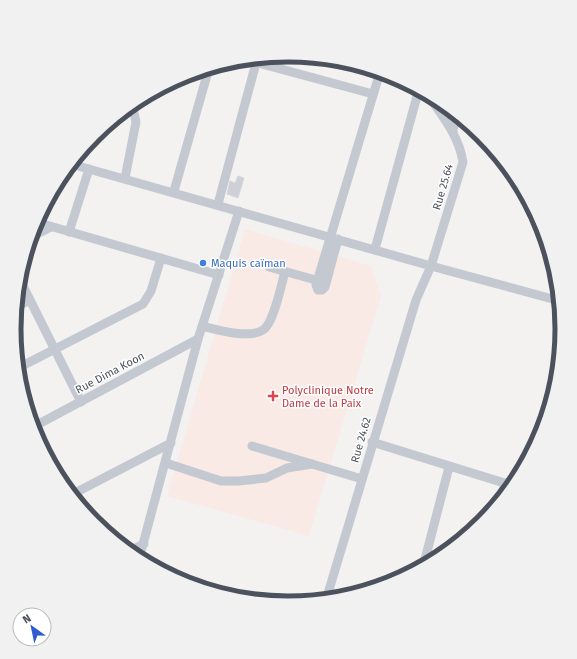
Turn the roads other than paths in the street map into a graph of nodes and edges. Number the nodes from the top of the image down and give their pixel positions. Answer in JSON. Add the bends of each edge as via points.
{"nodes":[{"id":1,"x":256,"y":63,"type":"edge"},
{"id":2,"x":259,"y":64,"type":"edge"},
{"id":3,"x":207,"y":75,"type":"edge"},
{"id":4,"x":378,"y":78,"type":"edge"},
{"id":5,"x":373,"y":94,"type":"junction"},
{"id":6,"x":417,"y":95,"type":"edge"},
{"id":7,"x":435,"y":106,"type":"edge"},
{"id":8,"x":134,"y":112,"type":"edge"},
{"id":9,"x":455,"y":120,"type":"edge"},
{"id":10,"x":453,"y":132,"type":"junction"},
{"id":11,"x":77,"y":166,"type":"edge"},
{"id":12,"x":89,"y":169,"type":"junction"},
{"id":13,"x":125,"y":178,"type":"junction"},
{"id":14,"x":174,"y":191,"type":"junction"},
{"id":15,"x":218,"y":204,"type":"junction"},
{"id":16,"x":239,"y":210,"type":"junction"},
{"id":17,"x":42,"y":224,"type":"edge"},
{"id":18,"x":51,"y":227,"type":"junction"},
{"id":19,"x":69,"y":232,"type":"junction"},
{"id":20,"x":39,"y":233,"type":"edge"},
{"id":21,"x":334,"y":238,"type":"junction"},
{"id":22,"x":375,"y":249,"type":"junction"},
{"id":23,"x":161,"y":258,"type":"junction"},
{"id":24,"x":431,"y":266,"type":"junction"},
{"id":25,"x":269,"y":267,"type":"dead end"},
{"id":26,"x":285,"y":272,"type":"junction"},
{"id":27,"x":219,"y":274,"type":"junction"},
{"id":28,"x":24,"y":288,"type":"edge"},
{"id":29,"x":554,"y":299,"type":"edge"},
{"id":30,"x":30,"y":300,"type":"junction"},
{"id":31,"x":22,"y":304,"type":"edge"},
{"id":32,"x":202,"y":326,"type":"junction"},
{"id":33,"x":198,"y":339,"type":"junction"},
{"id":34,"x":56,"y":349,"type":"junction"},
{"id":35,"x":23,"y":365,"type":"edge"},
{"id":36,"x":81,"y":402,"type":"junction"},
{"id":37,"x":38,"y":424,"type":"edge"},
{"id":38,"x":372,"y":442,"type":"junction"},
{"id":39,"x":171,"y":443,"type":"junction"},
{"id":40,"x":252,"y":446,"type":"dead end"},
{"id":41,"x":166,"y":463,"type":"junction"},
{"id":42,"x":312,"y":464,"type":"junction"},
{"id":43,"x":449,"y":467,"type":"junction"},
{"id":44,"x":362,"y":479,"type":"junction"},
{"id":45,"x":507,"y":483,"type":"edge"},
{"id":46,"x":76,"y":492,"type":"edge"},
{"id":47,"x":144,"y":544,"type":"junction"},
{"id":48,"x":135,"y":548,"type":"edge"},
{"id":49,"x":141,"y":553,"type":"edge"},
{"id":50,"x":425,"y":559,"type":"edge"},
{"id":51,"x":328,"y":594,"type":"edge"}],
"edges":[{"from":1,"to":15,"type":"street"},
{"from":2,"to":5,"type":"street"},
{"from":3,"to":14,"type":"street"},
{"from":4,"to":5,"type":"street"},
{"from":5,"to":21,"type":"street"},
{"from":6,"to":22,"type":"street"},
{"from":7,"to":10,"type":"street","name":"Rue 25.64"},
{"from":8,"to":13,"type":"street","via":[[136,122]]},
{"from":9,"to":10,"type":"street"},
{"from":10,"to":24,"type":"street","name":"Rue 25.64","via":[[461,148],[463,162]]},
{"from":11,"to":12,"type":"street"},
{"from":12,"to":13,"type":"street"},
{"from":12,"to":19,"type":"street"},
{"from":13,"to":14,"type":"street"},
{"from":14,"to":15,"type":"street"},
{"from":15,"to":16,"type":"street"},
{"from":16,"to":21,"type":"street"},
{"from":16,"to":27,"type":"street"},
{"from":17,"to":18,"type":"street"},
{"from":18,"to":19,"type":"street"},
{"from":18,"to":20,"type":"street"},
{"from":19,"to":23,"type":"street"},
{"from":21,"to":22,"type":"street"},
{"from":21,"to":26,"type":"street","via":[[321,282]]},
{"from":22,"to":24,"type":"street"},
{"from":23,"to":27,"type":"street"},
{"from":23,"to":34,"type":"street","via":[[152,291],[143,304]]},
{"from":24,"to":29,"type":"street"},
{"from":24,"to":38,"type":"street","name":"Rue 24.62","via":[[416,300]]},
{"from":25,"to":26,"type":"street"},
{"from":26,"to":32,"type":"street","via":[[271,320],[264,329],[255,333],[242,333]]},
{"from":27,"to":32,"type":"street"},
{"from":28,"to":30,"type":"street"},
{"from":30,"to":31,"type":"street"},
{"from":30,"to":34,"type":"street"},
{"from":32,"to":33,"type":"street"},
{"from":33,"to":36,"type":"street","name":"Rue Dima Koon"},
{"from":33,"to":39,"type":"street"},
{"from":34,"to":35,"type":"street"},
{"from":34,"to":36,"type":"street"},
{"from":36,"to":37,"type":"street","name":"Rue Dima Koon"},
{"from":38,"to":43,"type":"street"},
{"from":38,"to":44,"type":"street","name":"Rue 24.62"},
{"from":39,"to":41,"type":"street"},
{"from":39,"to":46,"type":"street"},
{"from":40,"to":42,"type":"street"},
{"from":41,"to":42,"type":"street","via":[[227,481],[266,478],[287,468]]},
{"from":41,"to":47,"type":"street"},
{"from":42,"to":44,"type":"street"},
{"from":43,"to":45,"type":"street"},
{"from":43,"to":50,"type":"street"},
{"from":44,"to":51,"type":"street","name":"Rue 24.62"},
{"from":47,"to":48,"type":"street"},
{"from":47,"to":49,"type":"street"}]}
